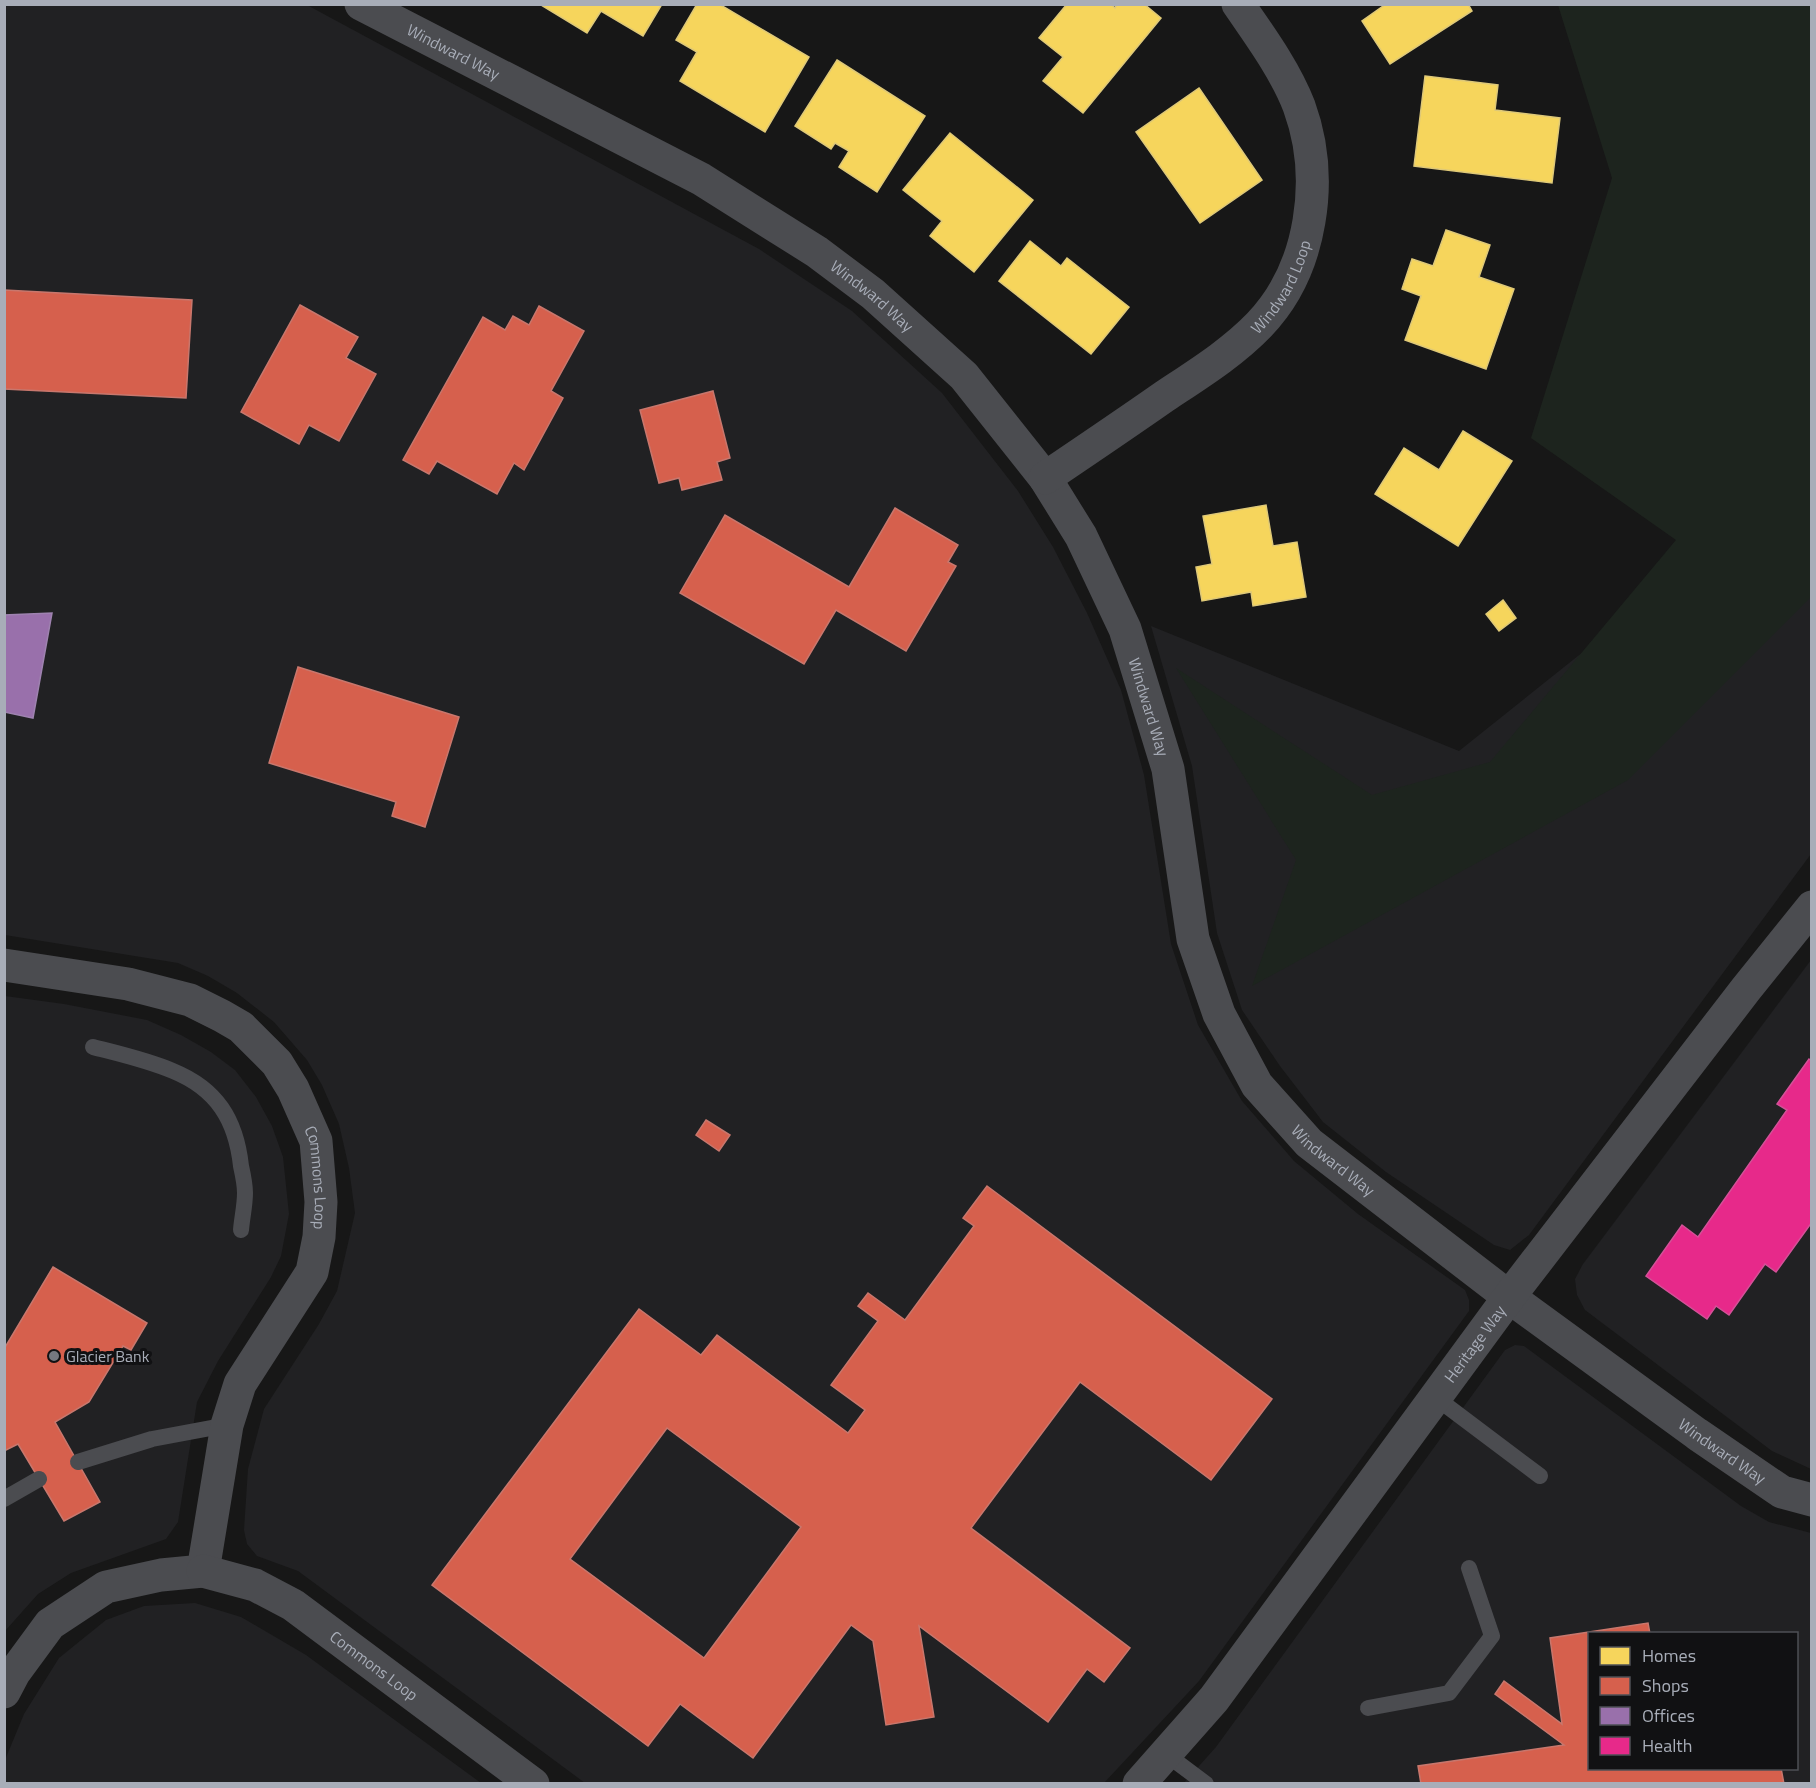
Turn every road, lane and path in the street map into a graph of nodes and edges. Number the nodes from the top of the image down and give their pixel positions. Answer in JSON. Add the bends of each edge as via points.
{"nodes":[{"id":1,"x":362,"y":4,"type":"edge"},
{"id":2,"x":1238,"y":4,"type":"edge"},
{"id":3,"x":1045,"y":478,"type":"junction"},
{"id":4,"x":1812,"y":907,"type":"edge"},
{"id":5,"x":4,"y":965,"type":"edge"},
{"id":6,"x":93,"y":1047,"type":"dead end"},
{"id":7,"x":241,"y":1230,"type":"dead end"},
{"id":8,"x":1509,"y":1297,"type":"junction"},
{"id":9,"x":1435,"y":1397,"type":"junction"},
{"id":10,"x":227,"y":1425,"type":"junction"},
{"id":11,"x":78,"y":1462,"type":"dead end"},
{"id":12,"x":1540,"y":1476,"type":"dead end"},
{"id":13,"x":39,"y":1479,"type":"dead end"},
{"id":14,"x":4,"y":1498,"type":"edge"},
{"id":15,"x":1812,"y":1500,"type":"edge"},
{"id":16,"x":1469,"y":1568,"type":"dead end"},
{"id":17,"x":203,"y":1571,"type":"junction"},
{"id":18,"x":4,"y":1692,"type":"edge"},
{"id":19,"x":1368,"y":1708,"type":"dead end"},
{"id":20,"x":1166,"y":1754,"type":"junction"},
{"id":21,"x":533,"y":1784,"type":"edge"},
{"id":22,"x":1139,"y":1784,"type":"edge"},
{"id":23,"x":1206,"y":1784,"type":"edge"}],
"edges":[{"from":1,"to":3,"type":"street","name":"Windward Way","via":[[701,179],[817,252],[873,294],[964,376]]},
{"from":2,"to":3,"type":"street","name":"Windward Loop","via":[[1299,106],[1311,166],[1312,201],[1304,247],[1286,288],[1261,323],[1230,352]]},
{"from":3,"to":8,"type":"street","name":"Windward Way","via":[[1081,536],[1125,629],[1168,769],[1194,939],[1219,1014],[1257,1085],[1309,1143]]},
{"from":4,"to":8,"type":"street","name":"Heritage Way"},
{"from":5,"to":10,"type":"street","name":"Commons Loop","via":[[128,984],[190,1000],[241,1028],[277,1063],[292,1089],[316,1141],[321,1203],[312,1272],[240,1384]]},
{"from":6,"to":7,"type":"lane","via":[[175,1071],[217,1100],[239,1144],[245,1193]]},
{"from":8,"to":9,"type":"street","name":"Heritage Way"},
{"from":8,"to":15,"type":"street","name":"Windward Way","via":[[1782,1492]]},
{"from":9,"to":12,"type":"lane"},
{"from":9,"to":20,"type":"street","name":"Heritage Way","via":[[1214,1699]]},
{"from":10,"to":11,"type":"lane","via":[[152,1439]]},
{"from":10,"to":17,"type":"street","name":"Commons Loop"},
{"from":13,"to":14,"type":"lane"},
{"from":16,"to":19,"type":"lane","via":[[1492,1636],[1449,1693]]},
{"from":17,"to":18,"type":"street","name":"Commons Loop","via":[[106,1587],[50,1624]]},
{"from":17,"to":21,"type":"street","name":"Commons Loop","via":[[255,1586],[293,1605]]},
{"from":20,"to":22,"type":"street","name":"Heritage Way"},
{"from":20,"to":23,"type":"lane"}]}
